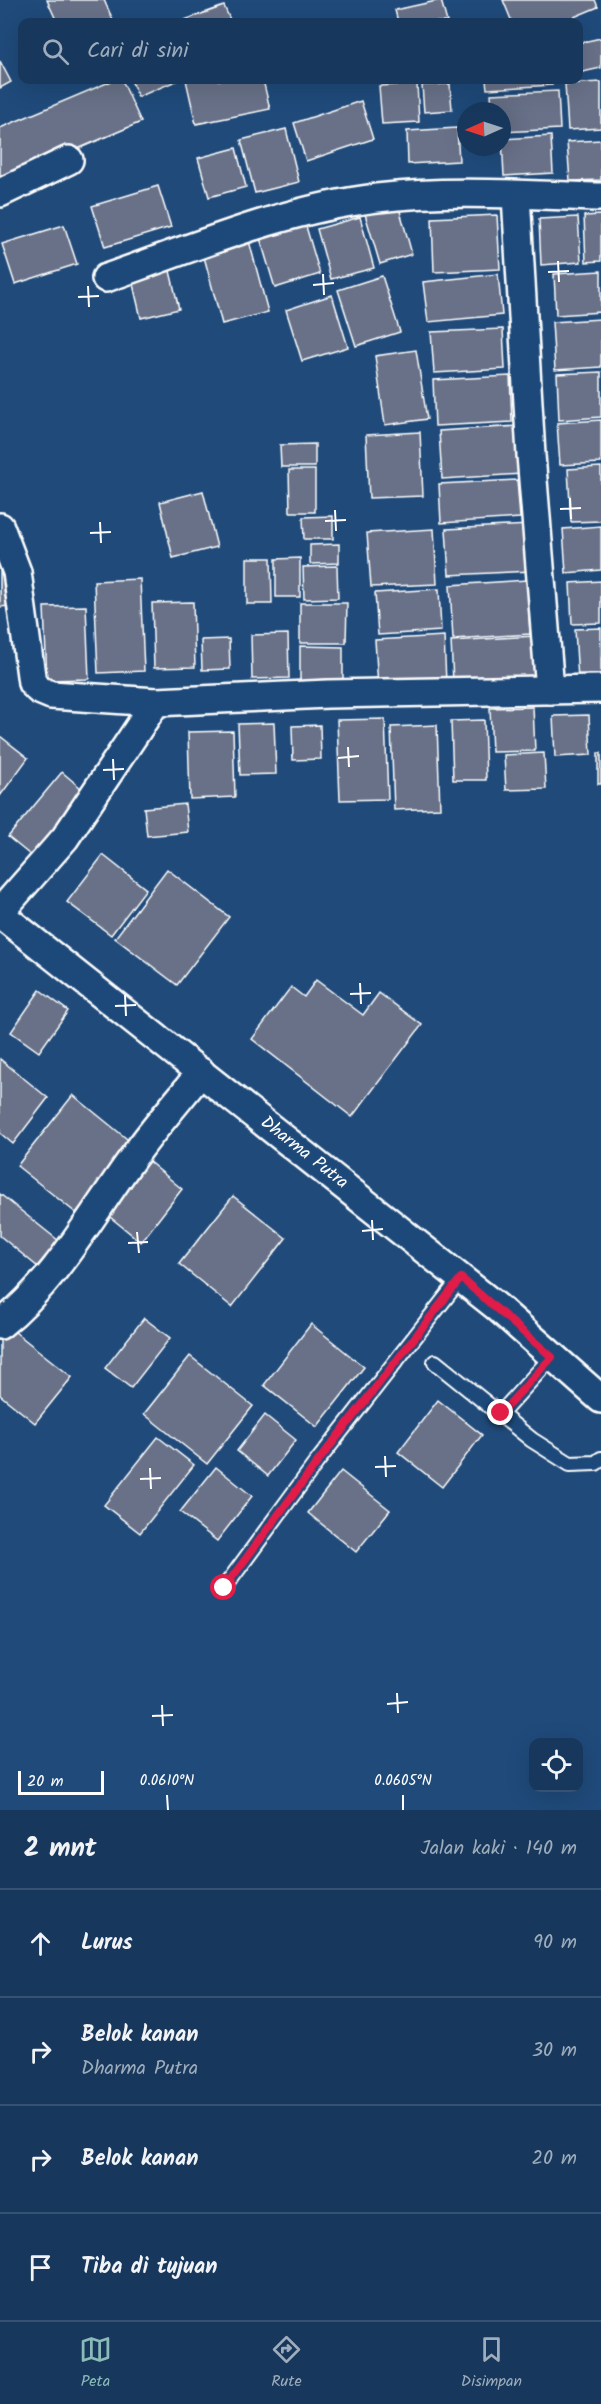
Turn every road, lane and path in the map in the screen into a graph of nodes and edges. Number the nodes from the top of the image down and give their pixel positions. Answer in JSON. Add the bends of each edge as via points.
{"nodes":[{"id":1,"x":69,"y":160,"type":"dead end"},
{"id":2,"x":0,"y":193,"type":"edge"},
{"id":3,"x":516,"y":195,"type":"junction"},
{"id":4,"x":601,"y":197,"type":"edge"},
{"id":5,"x":106,"y":278,"type":"dead end"},
{"id":6,"x":0,"y":527,"type":"edge"},
{"id":7,"x":601,"y":689,"type":"edge"},
{"id":8,"x":550,"y":690,"type":"junction"},
{"id":9,"x":156,"y":702,"type":"junction"},
{"id":10,"x":0,"y":913,"type":"edge"},
{"id":11,"x":201,"y":1072,"type":"junction"},
{"id":12,"x":461,"y":1278,"type":"junction"},
{"id":13,"x":0,"y":1325,"type":"edge"},
{"id":14,"x":552,"y":1357,"type":"junction"},
{"id":15,"x":435,"y":1362,"type":"dead end"},
{"id":16,"x":601,"y":1400,"type":"edge"},
{"id":17,"x":501,"y":1413,"type":"junction"},
{"id":18,"x":601,"y":1459,"type":"edge"},
{"id":19,"x":224,"y":1588,"type":"dead end"}],
"edges":[{"from":1,"to":2,"type":"street"},
{"from":3,"to":4,"type":"street"},
{"from":3,"to":5,"type":"street","via":[[426,193],[322,207]]},
{"from":3,"to":8,"type":"street","via":[[530,443]]},
{"from":6,"to":9,"type":"street","via":[[17,572],[32,682],[39,690],[51,695]]},
{"from":7,"to":8,"type":"street"},
{"from":8,"to":9,"type":"street"},
{"from":9,"to":10,"type":"street","via":[[65,838]]},
{"from":10,"to":11,"type":"street","name":"Dharma Putra"},
{"from":11,"to":12,"type":"street","name":"Dharma Putra"},
{"from":11,"to":13,"type":"street","via":[[138,1151],[57,1269]]},
{"from":12,"to":14,"type":"street","name":"Dharma Putra"},
{"from":12,"to":19,"type":"lane"},
{"from":14,"to":16,"type":"street","name":"Dharma Putra"},
{"from":14,"to":17,"type":"lane"},
{"from":15,"to":17,"type":"lane"},
{"from":17,"to":18,"type":"lane","via":[[532,1440],[570,1464],[596,1463]]}]}
